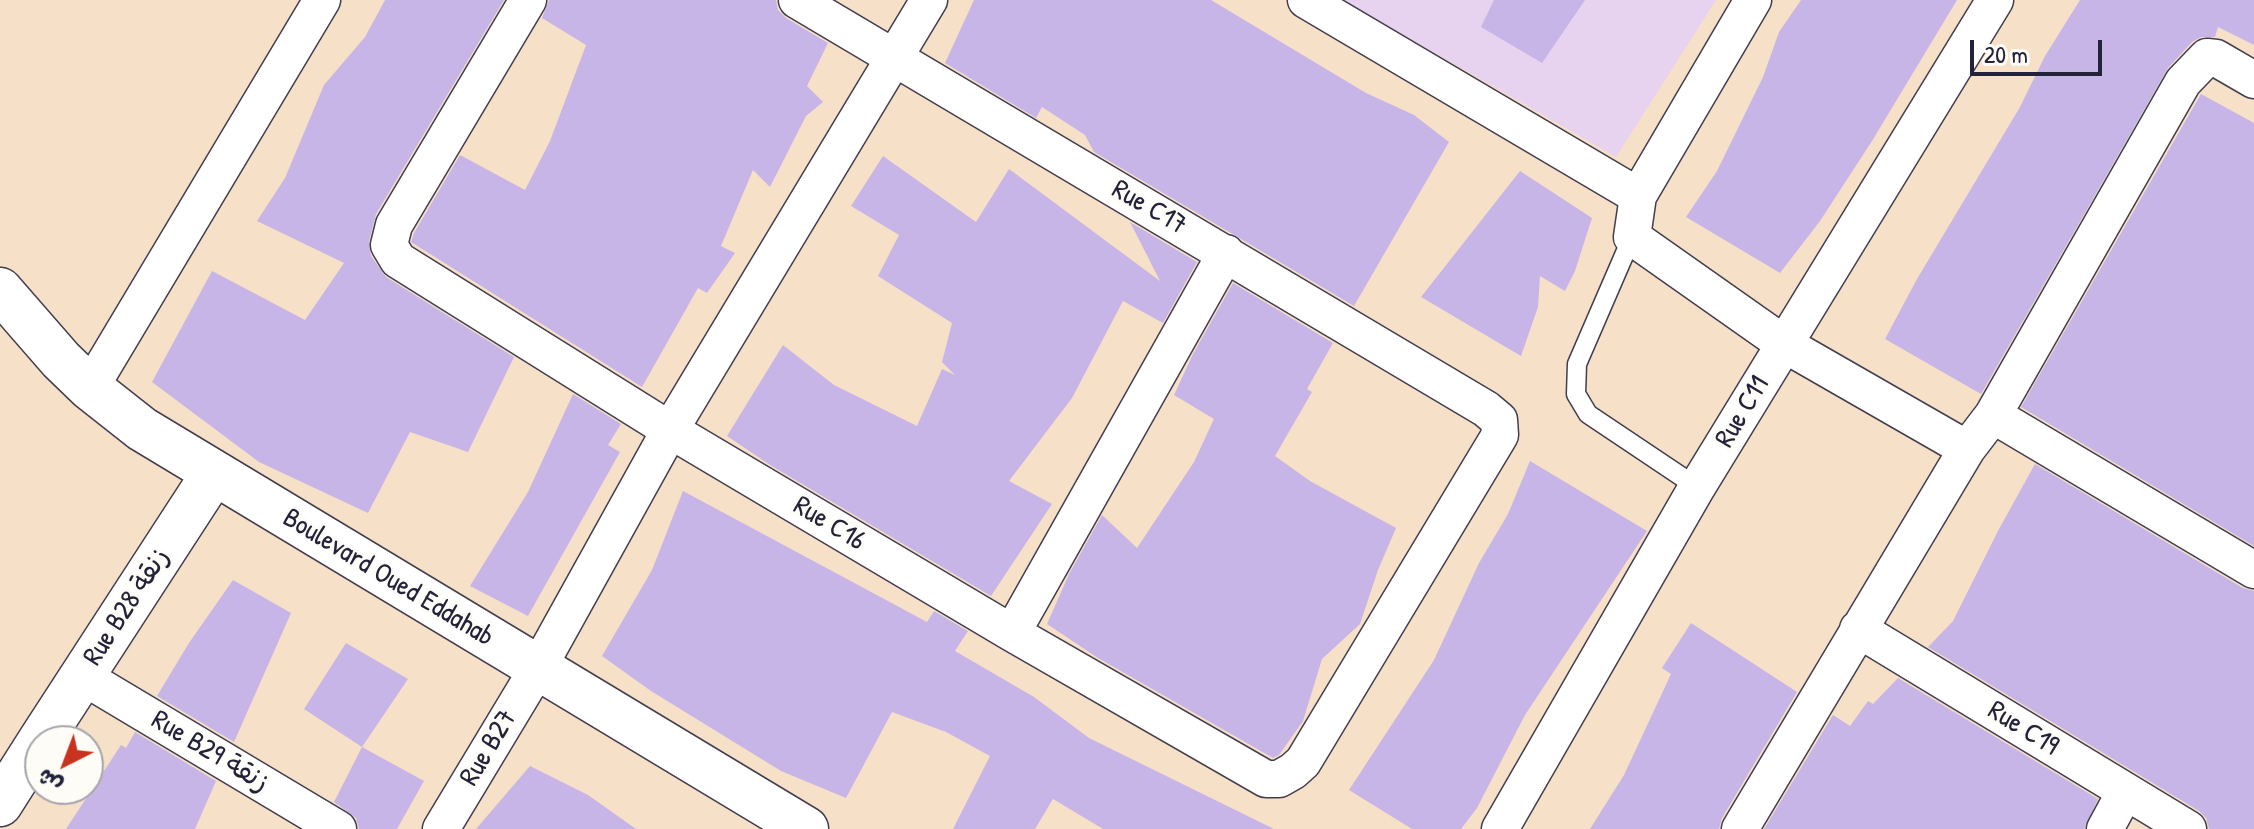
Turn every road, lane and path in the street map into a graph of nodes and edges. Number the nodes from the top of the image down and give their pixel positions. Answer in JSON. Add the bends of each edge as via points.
{"nodes":[{"id":1,"x":322,"y":0,"type":"edge"},
{"id":2,"x":528,"y":0,"type":"edge"},
{"id":3,"x":797,"y":0,"type":"edge"},
{"id":4,"x":929,"y":0,"type":"edge"},
{"id":5,"x":1306,"y":0,"type":"edge"},
{"id":6,"x":1753,"y":0,"type":"edge"},
{"id":7,"x":1995,"y":0,"type":"edge"},
{"id":8,"x":895,"y":58,"type":"junction"},
{"id":9,"x":2254,"y":80,"type":"edge"},
{"id":10,"x":1638,"y":196,"type":"junction"},
{"id":11,"x":1632,"y":237,"type":"junction"},
{"id":12,"x":1226,"y":253,"type":"junction"},
{"id":13,"x":0,"y":290,"type":"edge"},
{"id":14,"x":1784,"y":344,"type":"junction"},
{"id":15,"x":90,"y":388,"type":"junction"},
{"id":16,"x":1993,"y":415,"type":"junction"},
{"id":17,"x":670,"y":430,"type":"junction"},
{"id":18,"x":1967,"y":449,"type":"junction"},
{"id":19,"x":214,"y":473,"type":"junction"},
{"id":20,"x":1697,"y":487,"type":"junction"},
{"id":21,"x":2254,"y":570,"type":"edge"},
{"id":22,"x":1858,"y":629,"type":"junction"},
{"id":23,"x":1012,"y":633,"type":"junction"},
{"id":24,"x":538,"y":668,"type":"junction"},
{"id":25,"x":82,"y":676,"type":"junction"},
{"id":26,"x":50,"y":725,"type":"edge"},
{"id":27,"x":24,"y":766,"type":"edge"},
{"id":28,"x":1266,"y":779,"type":"joint"},
{"id":29,"x":2125,"y":792,"type":"junction"},
{"id":30,"x":0,"y":804,"type":"edge"},
{"id":31,"x":338,"y":829,"type":"edge"},
{"id":32,"x":441,"y":829,"type":"edge"},
{"id":33,"x":806,"y":829,"type":"edge"},
{"id":34,"x":1500,"y":829,"type":"edge"},
{"id":35,"x":1740,"y":829,"type":"edge"},
{"id":36,"x":2105,"y":829,"type":"edge"},
{"id":37,"x":2188,"y":829,"type":"edge"}],
"edges":[{"from":1,"to":15,"type":"street"},
{"from":2,"to":17,"type":"street","name":"Rue C16","via":[[394,225],[389,245],[398,260]]},
{"from":3,"to":8,"type":"street","name":"Rue C17"},
{"from":4,"to":8,"type":"street","name":"Rue B27"},
{"from":5,"to":10,"type":"street"},
{"from":6,"to":10,"type":"street"},
{"from":7,"to":14,"type":"street","name":"Rue C11"},
{"from":8,"to":12,"type":"street","name":"Rue C17"},
{"from":8,"to":17,"type":"street","name":"Rue B27"},
{"from":9,"to":16,"type":"street","via":[[2207,57],[2183,82]]},
{"from":10,"to":11,"type":"street"},
{"from":11,"to":14,"type":"street"},
{"from":11,"to":20,"type":"lane","via":[[1577,364],[1576,394],[1588,414]]},
{"from":12,"to":23,"type":"street"},
{"from":12,"to":28,"type":"street","name":"Rue C17","via":[[1499,420],[1500,435],[1303,762],[1279,779]]},
{"from":13,"to":15,"type":"street","name":"Boulevard Oued Eddahab"},
{"from":14,"to":18,"type":"street"},
{"from":14,"to":20,"type":"street","name":"Rue C11"},
{"from":15,"to":19,"type":"street","name":"Boulevard Oued Eddahab","via":[[142,429]]},
{"from":16,"to":18,"type":"street"},
{"from":16,"to":21,"type":"street"},
{"from":17,"to":23,"type":"street","name":"Rue C16"},
{"from":17,"to":24,"type":"street","name":"Rue B27"},
{"from":18,"to":22,"type":"street"},
{"from":19,"to":24,"type":"street","name":"Boulevard Oued Eddahab"},
{"from":19,"to":25,"type":"street","name":"Rue B28 زنقة"},
{"from":20,"to":34,"type":"street","name":"Rue C11"},
{"from":22,"to":29,"type":"street","name":"Rue C19"},
{"from":22,"to":35,"type":"street"},
{"from":23,"to":28,"type":"street","name":"Rue C16"},
{"from":24,"to":32,"type":"street","name":"Rue B27"},
{"from":24,"to":33,"type":"street","name":"Boulevard Oued Eddahab"},
{"from":25,"to":26,"type":"street","name":"Rue B28 زنقة"},
{"from":25,"to":31,"type":"street","name":"Rue B29 زنقة"},
{"from":27,"to":30,"type":"street","name":"Rue B28 زنقة"},
{"from":29,"to":36,"type":"street"},
{"from":29,"to":37,"type":"street","name":"Rue C19"}]}
